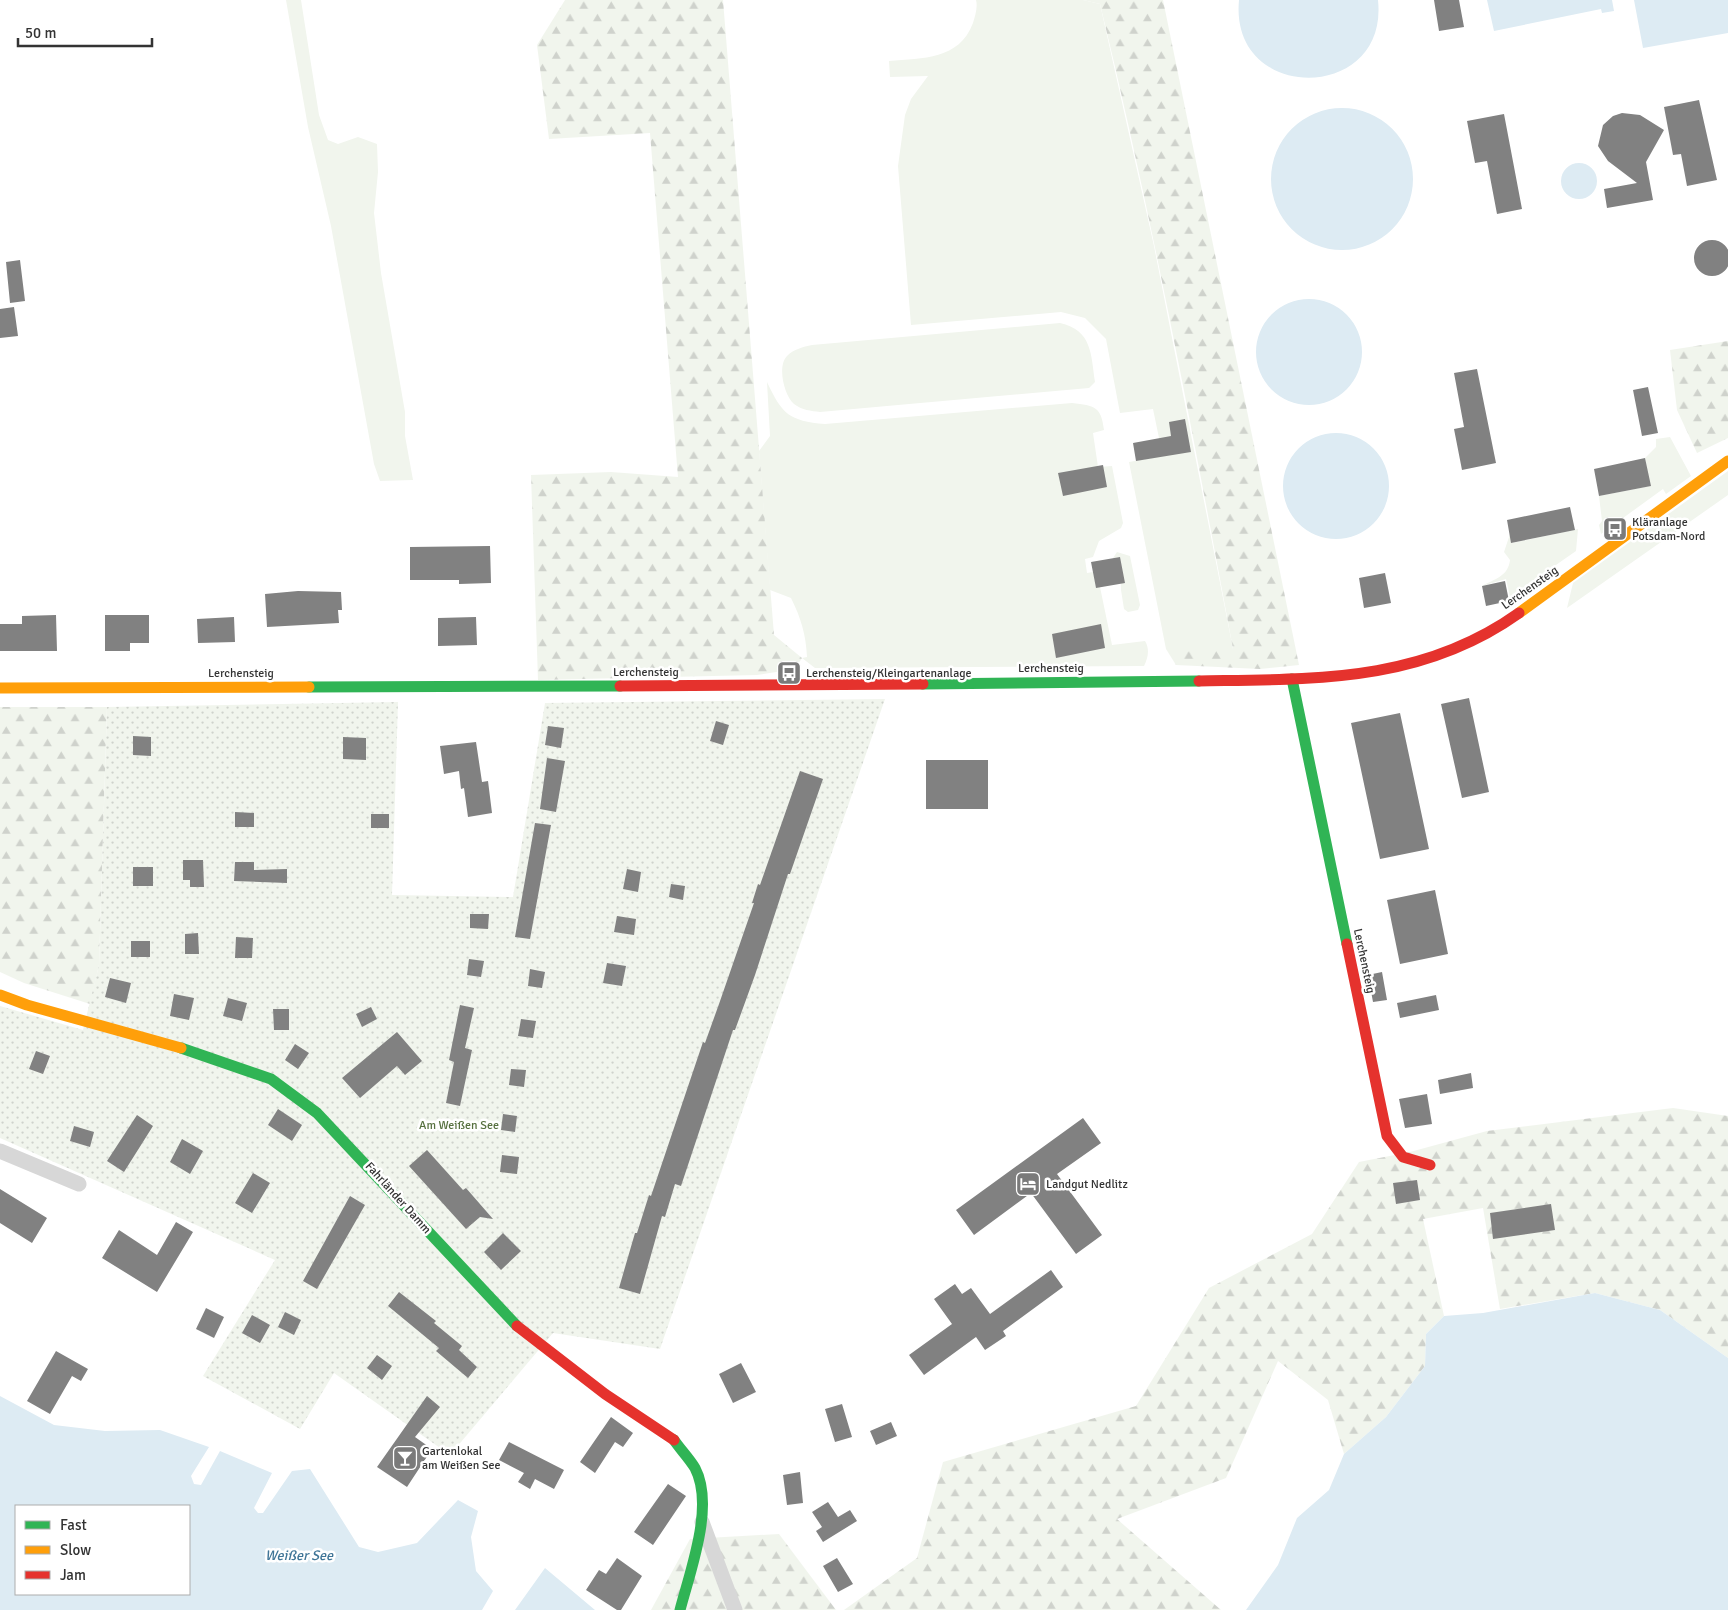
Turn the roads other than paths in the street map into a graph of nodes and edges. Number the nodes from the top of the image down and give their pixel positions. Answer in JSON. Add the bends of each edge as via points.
{"nodes":[{"id":1,"x":1728,"y":461,"type":"edge"},
{"id":2,"x":1292,"y":679,"type":"junction"},
{"id":3,"x":0,"y":688,"type":"edge"},
{"id":4,"x":0,"y":995,"type":"edge"},
{"id":5,"x":0,"y":1151,"type":"edge"},
{"id":6,"x":1430,"y":1165,"type":"dead end"},
{"id":7,"x":79,"y":1184,"type":"dead end"},
{"id":8,"x":702,"y":1522,"type":"junction"},
{"id":9,"x":680,"y":1610,"type":"edge"},
{"id":10,"x":735,"y":1610,"type":"edge"}],
"edges":[{"from":1,"to":2,"type":"street","name":"Lerchensteig","via":[[1483,636],[1449,652],[1407,665],[1346,676]]},
{"from":2,"to":3,"type":"street","name":"Lerchensteig","via":[[790,686]]},
{"from":2,"to":6,"type":"street","name":"Lerchensteig","via":[[1387,1136],[1403,1157]]},
{"from":4,"to":8,"type":"street","name":"Fahrländer Damm","via":[[171,1044],[270,1079],[317,1113],[515,1325],[604,1394],[673,1439],[694,1468],[701,1488]]},
{"from":5,"to":7,"type":"street"},
{"from":8,"to":9,"type":"street","name":"Fahrländer Damm"},
{"from":8,"to":10,"type":"street","name":"Fahrländer Damm"}]}
